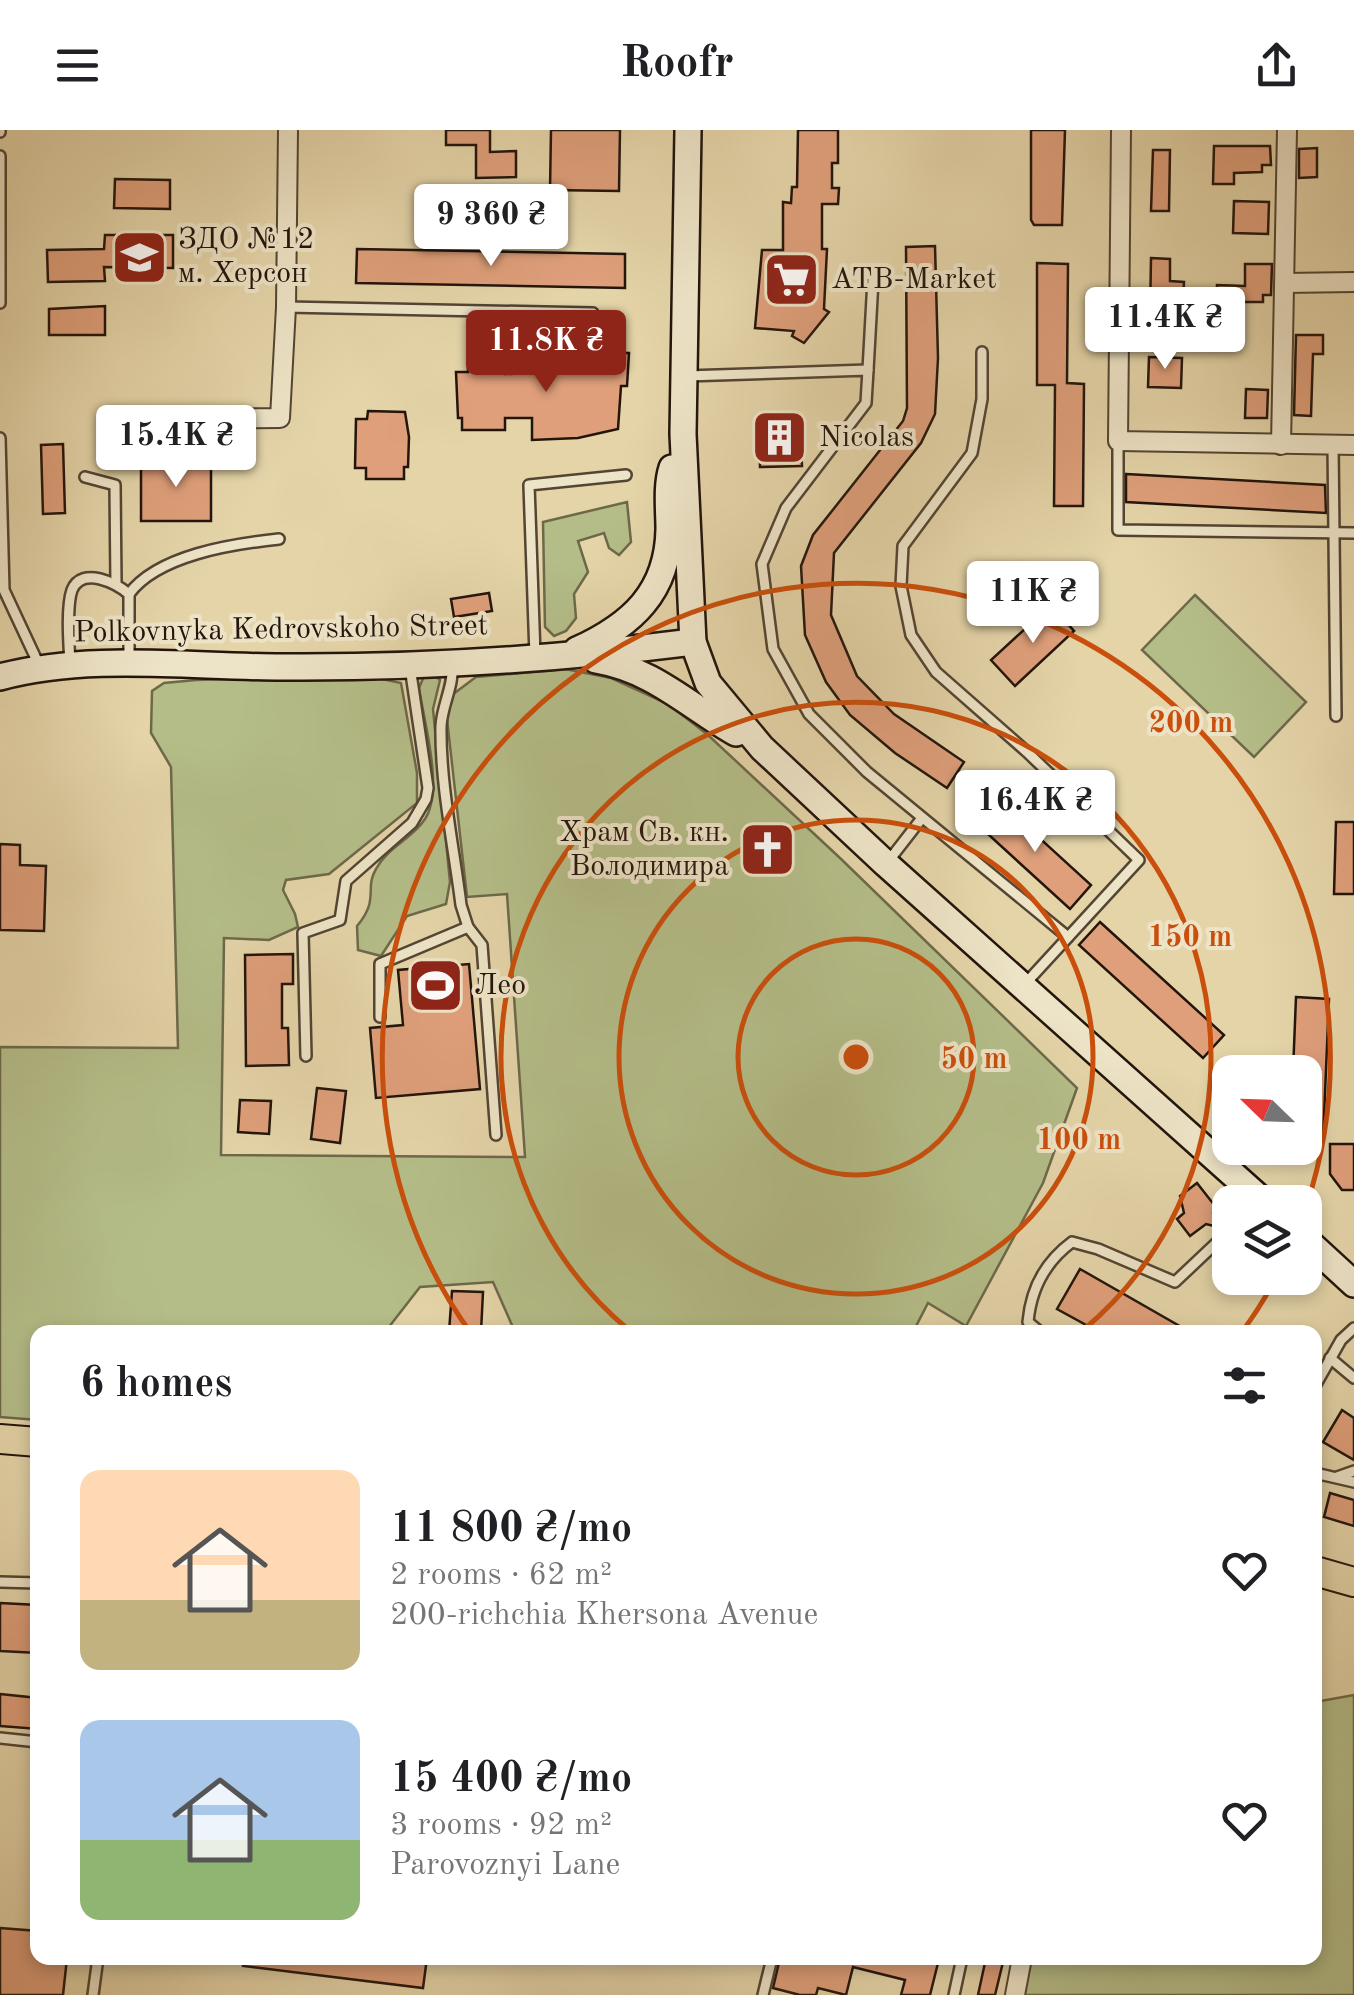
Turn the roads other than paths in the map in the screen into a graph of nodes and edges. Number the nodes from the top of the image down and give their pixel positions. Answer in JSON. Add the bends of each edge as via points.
{"nodes":[{"id":1,"x":286,"y":130,"type":"edge"},
{"id":2,"x":688,"y":130,"type":"edge"},
{"id":3,"x":1122,"y":130,"type":"edge"},
{"id":4,"x":1287,"y":130,"type":"edge"},
{"id":5,"x":0,"y":156,"type":"edge"},
{"id":6,"x":872,"y":280,"type":"dead end"},
{"id":7,"x":1354,"y":282,"type":"edge"},
{"id":8,"x":1285,"y":283,"type":"junction"},
{"id":9,"x":0,"y":303,"type":"edge"},
{"id":10,"x":286,"y":307,"type":"junction"},
{"id":11,"x":593,"y":314,"type":"dead end"},
{"id":12,"x":982,"y":352,"type":"dead end"},
{"id":13,"x":868,"y":370,"type":"junction"},
{"id":14,"x":684,"y":376,"type":"junction"},
{"id":15,"x":142,"y":420,"type":"dead end"},
{"id":16,"x":683,"y":434,"type":"junction"},
{"id":17,"x":0,"y":438,"type":"edge"},
{"id":18,"x":1118,"y":440,"type":"junction"},
{"id":19,"x":1281,"y":444,"type":"junction"},
{"id":20,"x":1333,"y":445,"type":"junction"},
{"id":21,"x":1354,"y":445,"type":"edge"},
{"id":22,"x":626,"y":475,"type":"dead end"},
{"id":23,"x":86,"y":477,"type":"dead end"},
{"id":24,"x":1334,"y":533,"type":"junction"},
{"id":25,"x":1354,"y":533,"type":"edge"},
{"id":26,"x":279,"y":539,"type":"dead end"},
{"id":27,"x":116,"y":584,"type":"junction"},
{"id":28,"x":129,"y":594,"type":"junction"},
{"id":29,"x":694,"y":642,"type":"junction"},
{"id":30,"x":565,"y":656,"type":"junction"},
{"id":31,"x":535,"y":658,"type":"junction"},
{"id":32,"x":452,"y":663,"type":"junction"},
{"id":33,"x":70,"y":664,"type":"junction"},
{"id":34,"x":410,"y":664,"type":"junction"},
{"id":35,"x":130,"y":665,"type":"junction"},
{"id":36,"x":40,"y":668,"type":"junction"},
{"id":37,"x":0,"y":676,"type":"edge"},
{"id":38,"x":1336,"y":716,"type":"dead end"},
{"id":39,"x":762,"y":748,"type":"junction"},
{"id":40,"x":922,"y":818,"type":"junction"},
{"id":41,"x":886,"y":864,"type":"junction"},
{"id":42,"x":468,"y":927,"type":"junction"},
{"id":43,"x":1068,"y":937,"type":"junction"},
{"id":44,"x":1024,"y":985,"type":"junction"},
{"id":45,"x":380,"y":1017,"type":"dead end"},
{"id":46,"x":306,"y":1056,"type":"dead end"},
{"id":47,"x":496,"y":1135,"type":"dead end"},
{"id":48,"x":1242,"y":1185,"type":"edge"},
{"id":49,"x":1212,"y":1247,"type":"edge"},
{"id":50,"x":1322,"y":1255,"type":"edge"},
{"id":51,"x":1354,"y":1284,"type":"edge"},
{"id":52,"x":1032,"y":1325,"type":"edge"},
{"id":53,"x":1354,"y":1328,"type":"edge"},
{"id":54,"x":1330,"y":1358,"type":"junction"},
{"id":55,"x":1322,"y":1373,"type":"edge"},
{"id":56,"x":1354,"y":1378,"type":"edge"},
{"id":57,"x":0,"y":1439,"type":"edge"},
{"id":58,"x":30,"y":1441,"type":"edge"},
{"id":59,"x":1354,"y":1471,"type":"edge"},
{"id":60,"x":1322,"y":1475,"type":"edge"},
{"id":61,"x":1334,"y":1478,"type":"junction"},
{"id":62,"x":1354,"y":1482,"type":"edge"},
{"id":63,"x":1322,"y":1573,"type":"edge"},
{"id":64,"x":0,"y":1582,"type":"edge"},
{"id":65,"x":1354,"y":1582,"type":"edge"},
{"id":66,"x":30,"y":1583,"type":"edge"},
{"id":67,"x":0,"y":1738,"type":"edge"},
{"id":68,"x":30,"y":1741,"type":"edge"},
{"id":69,"x":97,"y":1965,"type":"edge"},
{"id":70,"x":770,"y":1965,"type":"edge"},
{"id":71,"x":960,"y":1965,"type":"edge"},
{"id":72,"x":1020,"y":1965,"type":"edge"},
{"id":73,"x":93,"y":1995,"type":"edge"},
{"id":74,"x":763,"y":1995,"type":"edge"},
{"id":75,"x":954,"y":1995,"type":"edge"},
{"id":76,"x":1014,"y":1995,"type":"edge"}],
"edges":[{"from":1,"to":10,"type":"street"},
{"from":2,"to":14,"type":"street"},
{"from":3,"to":18,"type":"street"},
{"from":4,"to":8,"type":"street"},
{"from":5,"to":9,"type":"lane"},
{"from":6,"to":13,"type":"lane"},
{"from":7,"to":8,"type":"street"},
{"from":8,"to":19,"type":"street"},
{"from":10,"to":11,"type":"lane"},
{"from":10,"to":15,"type":"street","via":[[280,418]]},
{"from":12,"to":43,"type":"lane","via":[[972,453],[903,546],[901,586],[911,635],[936,672],[1139,860]]},
{"from":13,"to":14,"type":"lane"},
{"from":13,"to":40,"type":"lane","via":[[866,403],[786,508],[762,564],[774,649],[809,714]]},
{"from":14,"to":16,"type":"street"},
{"from":16,"to":29,"type":"street"},
{"from":16,"to":30,"type":"street","name":"Polkovnyka Kedrovskoho Street","via":[[670,475],[668,556],[661,576],[626,621]]},
{"from":17,"to":36,"type":"lane","via":[[4,590]]},
{"from":18,"to":19,"type":"street"},
{"from":18,"to":24,"type":"lane","via":[[1118,530]]},
{"from":19,"to":20,"type":"street"},
{"from":20,"to":21,"type":"street"},
{"from":20,"to":24,"type":"lane"},
{"from":22,"to":31,"type":"lane","via":[[529,485]]},
{"from":23,"to":27,"type":"lane","via":[[115,485]]},
{"from":24,"to":25,"type":"lane"},
{"from":24,"to":38,"type":"lane"},
{"from":26,"to":28,"type":"lane","via":[[227,544],[142,576]]},
{"from":27,"to":28,"type":"lane"},
{"from":27,"to":33,"type":"lane","via":[[90,578],[75,585]]},
{"from":28,"to":35,"type":"lane"},
{"from":29,"to":30,"type":"street","name":"Polkovnyka Kedrovskoho Street"},
{"from":29,"to":39,"type":"street","name":"Polkovnyka Kedrovskoho Street","via":[[708,684]]},
{"from":30,"to":31,"type":"street","name":"Polkovnyka Kedrovskoho Street"},
{"from":30,"to":39,"type":"street","name":"Polkovnyka Kedrovskoho Street","via":[[601,660],[663,683]]},
{"from":31,"to":32,"type":"street","name":"Polkovnyka Kedrovskoho Street"},
{"from":32,"to":34,"type":"street","name":"Polkovnyka Kedrovskoho Street"},
{"from":32,"to":42,"type":"lane","via":[[442,754]]},
{"from":33,"to":35,"type":"street","name":"Polkovnyka Kedrovskoho Street"},
{"from":33,"to":36,"type":"street","name":"Polkovnyka Kedrovskoho Street"},
{"from":34,"to":35,"type":"street","name":"Polkovnyka Kedrovskoho Street"},
{"from":34,"to":46,"type":"lane","via":[[426,799],[412,823],[346,881],[340,920],[303,934]]},
{"from":36,"to":37,"type":"street","name":"Polkovnyka Kedrovskoho Street"},
{"from":39,"to":41,"type":"street","name":"Polkovnyka Kedrovskoho Street"},
{"from":40,"to":41,"type":"lane"},
{"from":40,"to":43,"type":"lane"},
{"from":41,"to":44,"type":"street","name":"Polkovnyka Kedrovskoho Street"},
{"from":42,"to":45,"type":"lane","via":[[380,964]]},
{"from":42,"to":47,"type":"lane","via":[[482,945]]},
{"from":43,"to":44,"type":"lane"},
{"from":44,"to":48,"type":"street","name":"Polkovnyka Kedrovskoho Street"},
{"from":49,"to":52,"type":"lane","via":[[1174,1282],[1072,1242],[1053,1256],[1030,1300]]},
{"from":50,"to":51,"type":"street"},
{"from":53,"to":54,"type":"lane"},
{"from":54,"to":55,"type":"lane"},
{"from":54,"to":56,"type":"lane"},
{"from":57,"to":58,"type":"main road"},
{"from":59,"to":61,"type":"lane"},
{"from":60,"to":61,"type":"lane"},
{"from":61,"to":62,"type":"lane"},
{"from":63,"to":65,"type":"main road"},
{"from":64,"to":66,"type":"lane"},
{"from":67,"to":68,"type":"lane"},
{"from":69,"to":73,"type":"lane"},
{"from":70,"to":74,"type":"lane"},
{"from":71,"to":75,"type":"lane"},
{"from":72,"to":76,"type":"street"}]}
